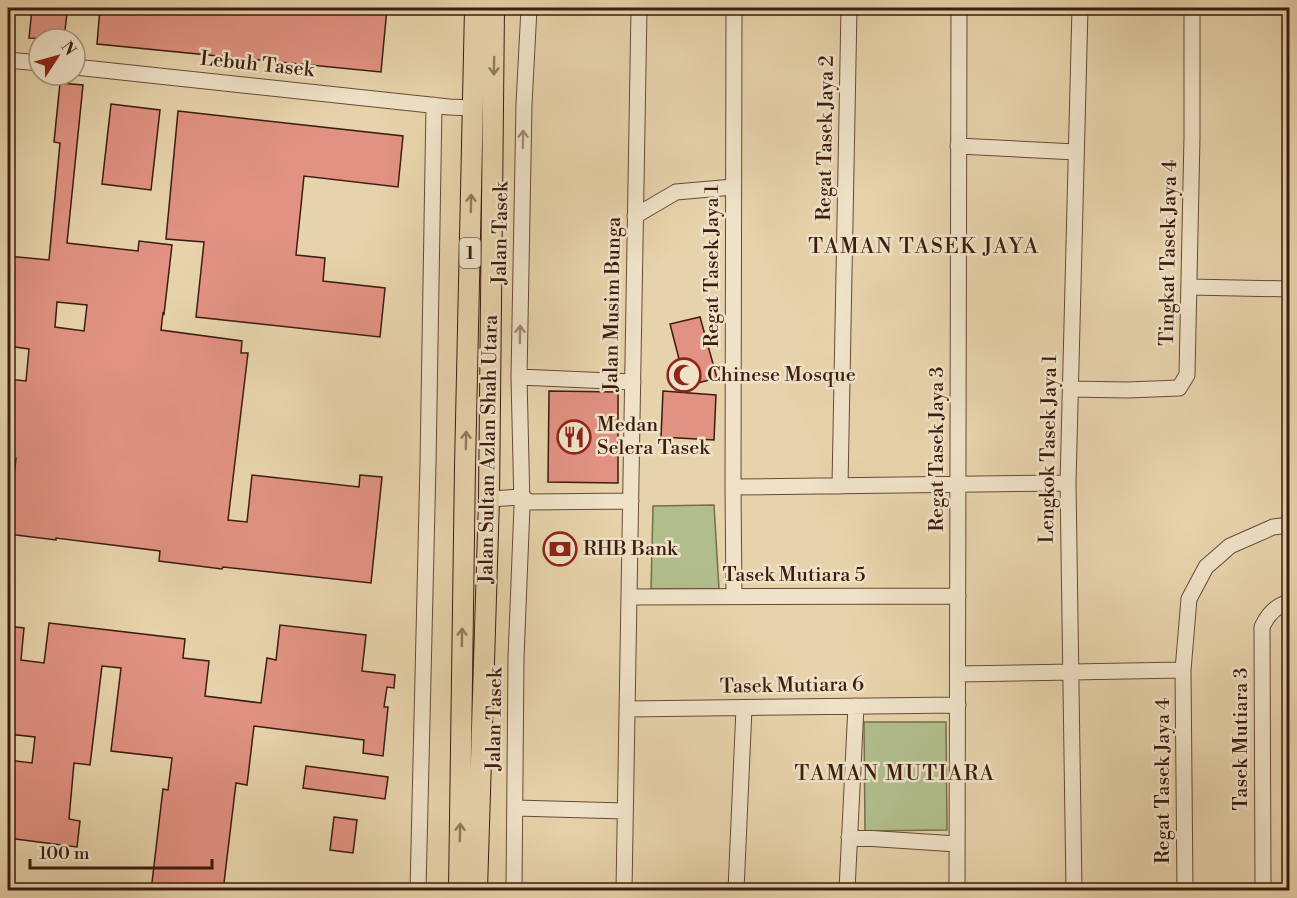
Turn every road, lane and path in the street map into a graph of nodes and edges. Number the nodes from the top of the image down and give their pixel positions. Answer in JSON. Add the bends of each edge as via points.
{"nodes":[{"id":1,"x":475,"y":8,"type":"edge"},
{"id":2,"x":494,"y":8,"type":"edge"},
{"id":3,"x":529,"y":8,"type":"edge"},
{"id":4,"x":639,"y":8,"type":"edge"},
{"id":5,"x":734,"y":8,"type":"edge"},
{"id":6,"x":849,"y":8,"type":"edge"},
{"id":7,"x":959,"y":8,"type":"edge"},
{"id":8,"x":1080,"y":8,"type":"edge"},
{"id":9,"x":1192,"y":8,"type":"edge"},
{"id":10,"x":8,"y":60,"type":"edge"},
{"id":11,"x":27,"y":62,"type":"edge"},
{"id":12,"x":87,"y":68,"type":"edge"},
{"id":13,"x":434,"y":105,"type":"junction"},
{"id":14,"x":473,"y":108,"type":"junction"},
{"id":15,"x":958,"y":146,"type":"junction"},
{"id":16,"x":1076,"y":152,"type":"junction"},
{"id":17,"x":734,"y":187,"type":"junction"},
{"id":18,"x":635,"y":216,"type":"junction"},
{"id":19,"x":1190,"y":286,"type":"junction"},
{"id":20,"x":1290,"y":289,"type":"edge"},
{"id":21,"x":519,"y":377,"type":"junction"},
{"id":22,"x":633,"y":381,"type":"junction"},
{"id":23,"x":1071,"y":389,"type":"junction"},
{"id":24,"x":465,"y":466,"type":"junction"},
{"id":25,"x":1068,"y":483,"type":"junction"},
{"id":26,"x":958,"y":484,"type":"junction"},
{"id":27,"x":840,"y":486,"type":"junction"},
{"id":28,"x":733,"y":488,"type":"junction"},
{"id":29,"x":631,"y":501,"type":"junction"},
{"id":30,"x":525,"y":502,"type":"junction"},
{"id":31,"x":487,"y":503,"type":"junction"},
{"id":32,"x":1290,"y":525,"type":"edge"},
{"id":33,"x":463,"y":565,"type":"junction"},
{"id":34,"x":734,"y":596,"type":"junction"},
{"id":35,"x":958,"y":596,"type":"junction"},
{"id":36,"x":629,"y":597,"type":"junction"},
{"id":37,"x":1290,"y":602,"type":"edge"},
{"id":38,"x":1183,"y":670,"type":"junction"},
{"id":39,"x":1071,"y":672,"type":"junction"},
{"id":40,"x":958,"y":674,"type":"junction"},
{"id":41,"x":958,"y":705,"type":"junction"},
{"id":42,"x":856,"y":706,"type":"junction"},
{"id":43,"x":744,"y":708,"type":"junction"},
{"id":44,"x":627,"y":709,"type":"junction"},
{"id":45,"x":515,"y":808,"type":"junction"},
{"id":46,"x":626,"y":811,"type":"junction"},
{"id":47,"x":849,"y":837,"type":"junction"},
{"id":48,"x":957,"y":844,"type":"junction"},
{"id":49,"x":418,"y":891,"type":"edge"},
{"id":50,"x":459,"y":891,"type":"edge"},
{"id":51,"x":477,"y":891,"type":"edge"},
{"id":52,"x":514,"y":891,"type":"edge"},
{"id":53,"x":624,"y":891,"type":"edge"},
{"id":54,"x":736,"y":891,"type":"edge"},
{"id":55,"x":847,"y":891,"type":"edge"},
{"id":56,"x":957,"y":891,"type":"edge"},
{"id":57,"x":1074,"y":891,"type":"edge"},
{"id":58,"x":1185,"y":891,"type":"edge"},
{"id":59,"x":1263,"y":891,"type":"edge"}],
"edges":[{"from":1,"to":14,"type":"main road","name":"Jalan Sultan Azlan Shah Utara","number":"1"},
{"from":2,"to":31,"type":"main road","name":"Jalan Sultan Azlan Shah Utara","number":"1","one_way":true},
{"from":21,"to":3,"type":"street","name":"Jalan Tasek","one_way":true},
{"from":4,"to":18,"type":"street","name":"Jalan Musim Bunga"},
{"from":5,"to":17,"type":"street","name":"Regat Tasek Jaya 1"},
{"from":6,"to":27,"type":"street","name":"Regat Tasek Jaya 2"},
{"from":7,"to":15,"type":"street","name":"Regat Tasek Jaya 3"},
{"from":8,"to":16,"type":"street","name":"Lengkok Tasek Jaya 1"},
{"from":9,"to":19,"type":"street","name":"Tingkat Tasek Jaya 4"},
{"from":10,"to":11,"type":"street"},
{"from":12,"to":13,"type":"street","name":"Lebuh Tasek"},
{"from":13,"to":14,"type":"street","name":"Lebuh Tasek"},
{"from":13,"to":49,"type":"street"},
{"from":24,"to":14,"type":"main road","name":"Jalan Sultan Azlan Shah Utara","number":"1","one_way":true},
{"from":15,"to":16,"type":"street"},
{"from":15,"to":26,"type":"street","name":"Regat Tasek Jaya 3"},
{"from":16,"to":23,"type":"street","name":"Lengkok Tasek Jaya 1"},
{"from":17,"to":18,"type":"street","via":[[676,192]]},
{"from":17,"to":28,"type":"street","name":"Regat Tasek Jaya 1"},
{"from":18,"to":22,"type":"street","name":"Jalan Musim Bunga"},
{"from":19,"to":20,"type":"street"},
{"from":19,"to":23,"type":"street","name":"Tingkat Tasek Jaya 4","via":[[1187,375],[1179,388]]},
{"from":21,"to":22,"type":"street"},
{"from":21,"to":30,"type":"street","name":"Jalan Tasek"},
{"from":22,"to":29,"type":"street","name":"Jalan Musim Bunga"},
{"from":23,"to":25,"type":"street","name":"Lengkok Tasek Jaya 1"},
{"from":24,"to":31,"type":"main road","via":[[470,488]]},
{"from":24,"to":33,"type":"main road","name":"Jalan Sultan Azlan Shah Utara","number":"1"},
{"from":25,"to":26,"type":"street"},
{"from":25,"to":39,"type":"street","name":"Lengkok Tasek Jaya 1"},
{"from":26,"to":27,"type":"street"},
{"from":26,"to":35,"type":"street","name":"Regat Tasek Jaya 3"},
{"from":27,"to":28,"type":"street"},
{"from":28,"to":34,"type":"street","name":"Regat Tasek Jaya 1"},
{"from":29,"to":30,"type":"street"},
{"from":29,"to":36,"type":"street","name":"Jalan Musim Bunga"},
{"from":30,"to":31,"type":"street"},
{"from":30,"to":45,"type":"street","name":"Jalan Tasek","via":[[516,658]]},
{"from":31,"to":33,"type":"main road","via":[[474,511],[470,558]]},
{"from":31,"to":51,"type":"main road","name":"Jalan Sultan Azlan Shah Utara","number":"1"},
{"from":32,"to":38,"type":"street","name":"Regat Tasek Jaya 4","via":[[1273,527],[1230,546],[1206,567],[1189,600]]},
{"from":50,"to":33,"type":"main road","name":"Jalan Sultan Azlan Shah Utara","number":"1","one_way":true},
{"from":34,"to":35,"type":"street","name":"Tasek Mutiara 5"},
{"from":34,"to":36,"type":"street","name":"Tasek Mutiara 5"},
{"from":35,"to":40,"type":"street","name":"Regat Tasek Jaya 3"},
{"from":36,"to":44,"type":"street","name":"Jalan Musim Bunga"},
{"from":37,"to":59,"type":"street","name":"Tasek Mutiara 3","via":[[1268,615],[1262,627]]},
{"from":38,"to":39,"type":"street"},
{"from":38,"to":58,"type":"street","name":"Regat Tasek Jaya 4"},
{"from":39,"to":40,"type":"street"},
{"from":39,"to":57,"type":"street","name":"Lengkok Tasek Jaya 1"},
{"from":40,"to":41,"type":"street","name":"Regat Tasek Jaya 3"},
{"from":41,"to":42,"type":"street","name":"Tasek Mutiara 6"},
{"from":41,"to":48,"type":"street","name":"Regat Tasek Jaya 3"},
{"from":42,"to":43,"type":"street","name":"Tasek Mutiara 6"},
{"from":42,"to":47,"type":"street"},
{"from":43,"to":44,"type":"street","name":"Tasek Mutiara 6"},
{"from":43,"to":54,"type":"street"},
{"from":44,"to":46,"type":"street","name":"Jalan Musim Bunga"},
{"from":45,"to":46,"type":"street"},
{"from":45,"to":52,"type":"street","name":"Jalan Tasek"},
{"from":46,"to":53,"type":"street","name":"Jalan Musim Bunga"},
{"from":47,"to":48,"type":"street"},
{"from":47,"to":55,"type":"street"},
{"from":48,"to":56,"type":"street","name":"Regat Tasek Jaya 3"}]}
